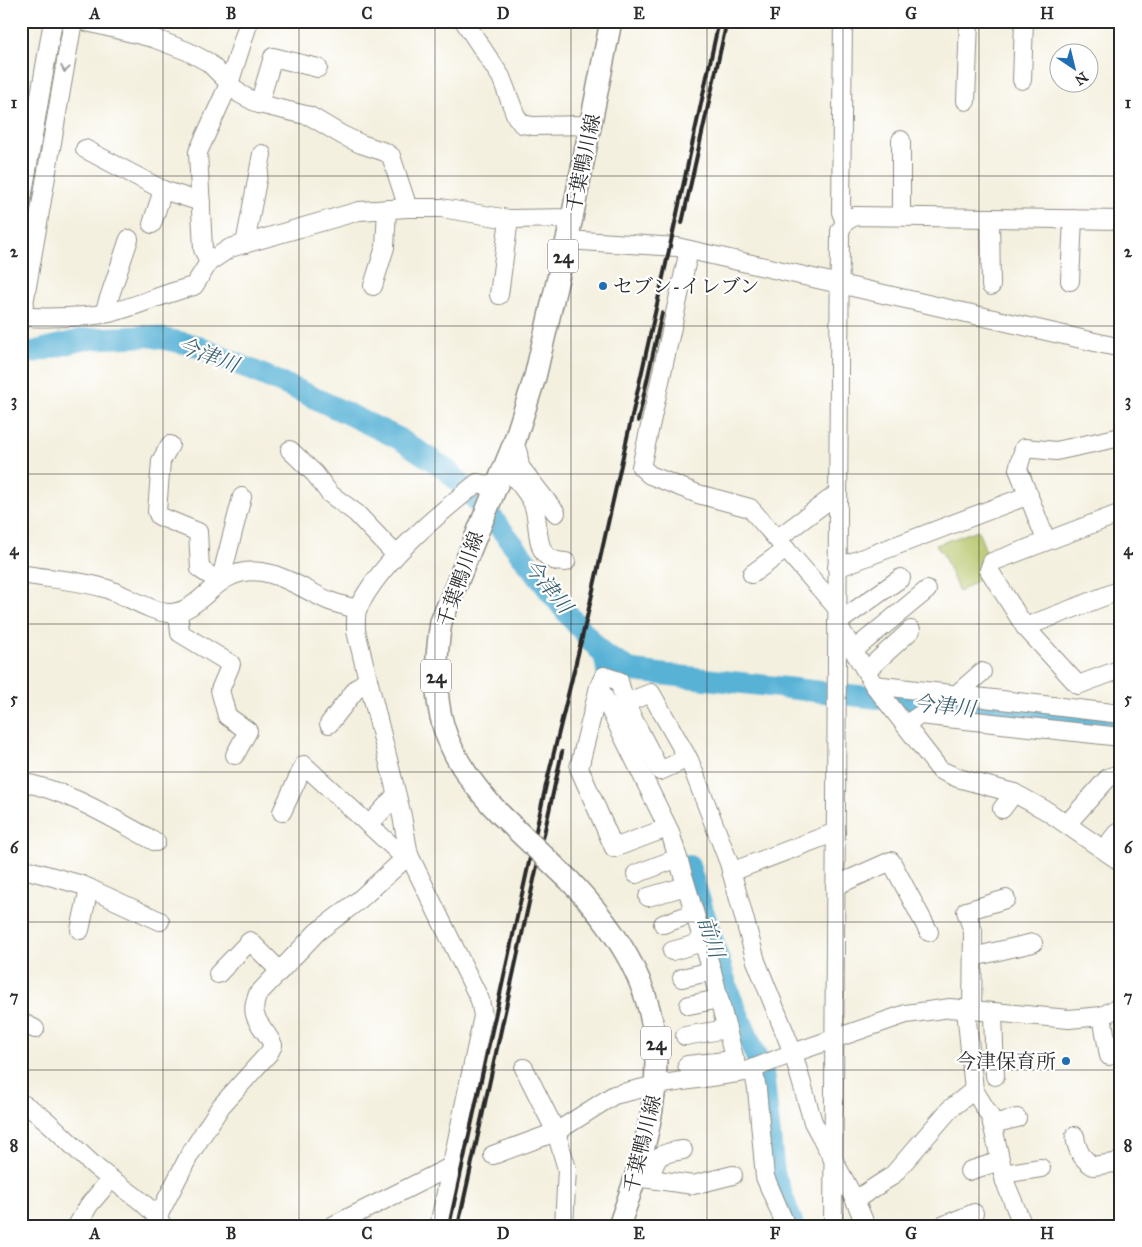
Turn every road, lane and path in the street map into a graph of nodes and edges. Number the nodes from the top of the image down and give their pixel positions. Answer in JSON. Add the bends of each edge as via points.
{"nodes":[{"id":1,"x":53,"y":21,"type":"edge"},
{"id":2,"x":73,"y":21,"type":"edge"},
{"id":3,"x":83,"y":21,"type":"edge"},
{"id":4,"x":249,"y":21,"type":"edge"},
{"id":5,"x":464,"y":21,"type":"edge"},
{"id":6,"x":611,"y":21,"type":"edge"},
{"id":7,"x":842,"y":21,"type":"edge"},
{"id":8,"x":969,"y":21,"type":"edge"},
{"id":9,"x":1024,"y":21,"type":"edge"},
{"id":10,"x":318,"y":68,"type":"dead end"},
{"id":11,"x":1022,"y":80,"type":"dead end"},
{"id":12,"x":229,"y":84,"type":"junction"},
{"id":13,"x":966,"y":101,"type":"dead end"},
{"id":14,"x":259,"y":104,"type":"junction"},
{"id":15,"x":591,"y":125,"type":"junction"},
{"id":16,"x":900,"y":140,"type":"dead end"},
{"id":17,"x":85,"y":149,"type":"dead end"},
{"id":18,"x":262,"y":154,"type":"dead end"},
{"id":19,"x":163,"y":190,"type":"junction"},
{"id":20,"x":201,"y":202,"type":"junction"},
{"id":21,"x":21,"y":204,"type":"edge"},
{"id":22,"x":408,"y":208,"type":"junction"},
{"id":23,"x":387,"y":209,"type":"junction"},
{"id":24,"x":901,"y":216,"type":"junction"},
{"id":25,"x":572,"y":218,"type":"junction"},
{"id":26,"x":990,"y":218,"type":"junction"},
{"id":27,"x":509,"y":219,"type":"junction"},
{"id":28,"x":1074,"y":219,"type":"junction"},
{"id":29,"x":1121,"y":220,"type":"edge"},
{"id":30,"x":844,"y":222,"type":"junction"},
{"id":31,"x":152,"y":224,"type":"dead end"},
{"id":32,"x":129,"y":239,"type":"dead end"},
{"id":33,"x":566,"y":240,"type":"junction"},
{"id":34,"x":245,"y":244,"type":"junction"},
{"id":35,"x":689,"y":250,"type":"junction"},
{"id":36,"x":209,"y":262,"type":"junction"},
{"id":37,"x":1070,"y":281,"type":"dead end"},
{"id":38,"x":840,"y":283,"type":"junction"},
{"id":39,"x":373,"y":286,"type":"dead end"},
{"id":40,"x":991,"y":286,"type":"dead end"},
{"id":41,"x":499,"y":295,"type":"dead end"},
{"id":42,"x":104,"y":313,"type":"junction"},
{"id":43,"x":22,"y":318,"type":"edge"},
{"id":44,"x":1121,"y":348,"type":"edge"},
{"id":45,"x":1121,"y":438,"type":"edge"},
{"id":46,"x":514,"y":442,"type":"junction"},
{"id":47,"x":170,"y":444,"type":"dead end"},
{"id":48,"x":290,"y":450,"type":"dead end"},
{"id":49,"x":505,"y":466,"type":"junction"},
{"id":50,"x":486,"y":484,"type":"junction"},
{"id":51,"x":838,"y":493,"type":"junction"},
{"id":52,"x":1028,"y":495,"type":"junction"},
{"id":53,"x":242,"y":497,"type":"dead end"},
{"id":54,"x":1121,"y":513,"type":"edge"},
{"id":55,"x":556,"y":514,"type":"dead end"},
{"id":56,"x":1046,"y":540,"type":"junction"},
{"id":57,"x":781,"y":544,"type":"junction"},
{"id":58,"x":396,"y":555,"type":"junction"},
{"id":59,"x":566,"y":562,"type":"dead end"},
{"id":60,"x":837,"y":568,"type":"junction"},
{"id":61,"x":21,"y":574,"type":"edge"},
{"id":62,"x":752,"y":574,"type":"dead end"},
{"id":63,"x":901,"y":578,"type":"dead end"},
{"id":64,"x":220,"y":582,"type":"junction"},
{"id":65,"x":927,"y":590,"type":"dead end"},
{"id":66,"x":1121,"y":590,"type":"edge"},
{"id":67,"x":357,"y":610,"type":"junction"},
{"id":68,"x":178,"y":612,"type":"junction"},
{"id":69,"x":837,"y":615,"type":"junction"},
{"id":70,"x":1025,"y":627,"type":"junction"},
{"id":71,"x":911,"y":630,"type":"dead end"},
{"id":72,"x":854,"y":650,"type":"junction"},
{"id":73,"x":1121,"y":669,"type":"edge"},
{"id":74,"x":982,"y":672,"type":"dead end"},
{"id":75,"x":871,"y":677,"type":"junction"},
{"id":76,"x":368,"y":679,"type":"junction"},
{"id":77,"x":598,"y":687,"type":"junction"},
{"id":78,"x":957,"y":694,"type":"junction"},
{"id":79,"x":625,"y":703,"type":"junction"},
{"id":80,"x":1121,"y":714,"type":"edge"},
{"id":81,"x":330,"y":724,"type":"dead end"},
{"id":82,"x":669,"y":724,"type":"junction"},
{"id":83,"x":905,"y":725,"type":"junction"},
{"id":84,"x":1121,"y":737,"type":"edge"},
{"id":85,"x":643,"y":739,"type":"junction"},
{"id":86,"x":235,"y":755,"type":"dead end"},
{"id":87,"x":688,"y":758,"type":"junction"},
{"id":88,"x":1121,"y":773,"type":"edge"},
{"id":89,"x":21,"y":782,"type":"edge"},
{"id":90,"x":1014,"y":793,"type":"junction"},
{"id":91,"x":396,"y":795,"type":"junction"},
{"id":92,"x":1002,"y":809,"type":"dead end"},
{"id":93,"x":282,"y":812,"type":"dead end"},
{"id":94,"x":1067,"y":824,"type":"junction"},
{"id":95,"x":369,"y":825,"type":"junction"},
{"id":96,"x":667,"y":828,"type":"junction"},
{"id":97,"x":836,"y":832,"type":"junction"},
{"id":98,"x":1121,"y":832,"type":"edge"},
{"id":99,"x":156,"y":842,"type":"dead end"},
{"id":100,"x":1104,"y":849,"type":"junction"},
{"id":101,"x":407,"y":857,"type":"junction"},
{"id":102,"x":678,"y":858,"type":"junction"},
{"id":103,"x":1121,"y":862,"type":"edge"},
{"id":104,"x":21,"y":868,"type":"edge"},
{"id":105,"x":731,"y":872,"type":"junction"},
{"id":106,"x":636,"y":874,"type":"dead end"},
{"id":107,"x":686,"y":886,"type":"junction"},
{"id":108,"x":836,"y":886,"type":"junction"},
{"id":109,"x":89,"y":888,"type":"junction"},
{"id":110,"x":648,"y":897,"type":"dead end"},
{"id":111,"x":1006,"y":899,"type":"dead end"},
{"id":112,"x":694,"y":914,"type":"junction"},
{"id":113,"x":160,"y":921,"type":"dead end"},
{"id":114,"x":662,"y":924,"type":"dead end"},
{"id":115,"x":80,"y":930,"type":"dead end"},
{"id":116,"x":929,"y":932,"type":"dead end"},
{"id":117,"x":703,"y":942,"type":"junction"},
{"id":118,"x":1033,"y":943,"type":"dead end"},
{"id":119,"x":672,"y":951,"type":"dead end"},
{"id":120,"x":973,"y":957,"type":"junction"},
{"id":121,"x":280,"y":971,"type":"junction"},
{"id":122,"x":712,"y":971,"type":"junction"},
{"id":123,"x":218,"y":974,"type":"dead end"},
{"id":124,"x":682,"y":978,"type":"dead end"},
{"id":125,"x":719,"y":999,"type":"junction"},
{"id":126,"x":689,"y":1005,"type":"dead end"},
{"id":127,"x":1121,"y":1006,"type":"edge"},
{"id":128,"x":969,"y":1011,"type":"junction"},
{"id":129,"x":993,"y":1013,"type":"junction"},
{"id":130,"x":1102,"y":1016,"type":"junction"},
{"id":131,"x":727,"y":1029,"type":"junction"},
{"id":132,"x":685,"y":1036,"type":"dead end"},
{"id":133,"x":835,"y":1039,"type":"junction"},
{"id":134,"x":792,"y":1053,"type":"junction"},
{"id":135,"x":1109,"y":1056,"type":"dead end"},
{"id":136,"x":687,"y":1065,"type":"dead end"},
{"id":137,"x":742,"y":1067,"type":"junction"},
{"id":138,"x":524,"y":1068,"type":"dead end"},
{"id":139,"x":995,"y":1076,"type":"dead end"},
{"id":140,"x":656,"y":1085,"type":"junction"},
{"id":141,"x":974,"y":1090,"type":"junction"},
{"id":142,"x":21,"y":1103,"type":"edge"},
{"id":143,"x":1017,"y":1118,"type":"dead end"},
{"id":144,"x":992,"y":1124,"type":"junction"},
{"id":145,"x":556,"y":1132,"type":"junction"},
{"id":146,"x":1075,"y":1136,"type":"dead end"},
{"id":147,"x":683,"y":1150,"type":"dead end"},
{"id":148,"x":493,"y":1155,"type":"dead end"},
{"id":149,"x":834,"y":1158,"type":"junction"},
{"id":150,"x":1121,"y":1162,"type":"edge"},
{"id":151,"x":452,"y":1166,"type":"junction"},
{"id":152,"x":1002,"y":1167,"type":"junction"},
{"id":153,"x":1041,"y":1168,"type":"dead end"},
{"id":154,"x":969,"y":1171,"type":"dead end"},
{"id":155,"x":733,"y":1175,"type":"dead end"},
{"id":156,"x":643,"y":1178,"type":"junction"},
{"id":157,"x":111,"y":1179,"type":"junction"},
{"id":158,"x":855,"y":1200,"type":"junction"},
{"id":159,"x":974,"y":1213,"type":"dead end"},
{"id":160,"x":160,"y":1222,"type":"edge"},
{"id":161,"x":76,"y":1226,"type":"edge"},
{"id":162,"x":332,"y":1226,"type":"edge"},
{"id":163,"x":439,"y":1226,"type":"edge"},
{"id":164,"x":564,"y":1226,"type":"edge"},
{"id":165,"x":619,"y":1226,"type":"edge"},
{"id":166,"x":786,"y":1226,"type":"edge"},
{"id":167,"x":833,"y":1226,"type":"edge"},
{"id":168,"x":866,"y":1226,"type":"edge"},
{"id":169,"x":942,"y":1226,"type":"edge"},
{"id":170,"x":1023,"y":1226,"type":"edge"}],
"edges":[{"from":1,"to":21,"type":"street"},
{"from":2,"to":43,"type":"street","one_way":true},
{"from":3,"to":12,"type":"street","via":[[153,38],[187,51],[208,62]]},
{"from":4,"to":12,"type":"street"},
{"from":5,"to":15,"type":"street","via":[[501,77],[522,124]]},
{"from":6,"to":15,"type":"main road","name":"千葉鴨川線","number":"24"},
{"from":7,"to":30,"type":"street","via":[[841,212]]},
{"from":8,"to":13,"type":"street"},
{"from":9,"to":11,"type":"street"},
{"from":10,"to":14,"type":"street","via":[[273,57]]},
{"from":12,"to":14,"type":"street"},
{"from":12,"to":20,"type":"street","via":[[198,152]]},
{"from":14,"to":22,"type":"street","via":[[310,116],[361,144],[391,156]]},
{"from":15,"to":25,"type":"main road","name":"千葉鴨川線","number":"24"},
{"from":16,"to":24,"type":"street"},
{"from":17,"to":19,"type":"street"},
{"from":18,"to":34,"type":"street"},
{"from":19,"to":20,"type":"street"},
{"from":19,"to":31,"type":"street"},
{"from":20,"to":36,"type":"street","via":[[203,249]]},
{"from":22,"to":23,"type":"street"},
{"from":22,"to":27,"type":"street","via":[[447,209]]},
{"from":23,"to":34,"type":"street","via":[[358,212]]},
{"from":23,"to":39,"type":"street","via":[[385,247]]},
{"from":24,"to":26,"type":"street"},
{"from":24,"to":30,"type":"street","via":[[855,216]]},
{"from":25,"to":27,"type":"street"},
{"from":25,"to":33,"type":"main road","name":"千葉鴨川線","number":"24"},
{"from":26,"to":28,"type":"street"},
{"from":26,"to":40,"type":"street"},
{"from":27,"to":41,"type":"street"},
{"from":28,"to":29,"type":"street"},
{"from":28,"to":37,"type":"street"},
{"from":30,"to":38,"type":"street","via":[[840,231]]},
{"from":32,"to":42,"type":"street"},
{"from":33,"to":35,"type":"street"},
{"from":33,"to":46,"type":"main road","name":"千葉鴨川線","number":"24","via":[[535,377]]},
{"from":34,"to":36,"type":"street","via":[[230,248]]},
{"from":35,"to":38,"type":"street"},
{"from":35,"to":57,"type":"street","via":[[641,466],[650,475],[698,494],[750,508]]},
{"from":36,"to":42,"type":"street","via":[[194,286]]},
{"from":38,"to":44,"type":"street"},
{"from":38,"to":51,"type":"street"},
{"from":42,"to":43,"type":"street"},
{"from":45,"to":52,"type":"street","via":[[1056,451],[1024,448],[1018,469]]},
{"from":46,"to":49,"type":"main road","name":"千葉鴨川線","number":"24"},
{"from":46,"to":55,"type":"street","via":[[520,467]]},
{"from":47,"to":64,"type":"street","via":[[161,461],[157,511],[159,516],[198,532],[200,569]]},
{"from":48,"to":58,"type":"street","via":[[330,494],[356,513]]},
{"from":49,"to":50,"type":"main road","name":"千葉鴨川線","number":"24"},
{"from":49,"to":59,"type":"street","via":[[533,504],[540,546],[550,558]]},
{"from":50,"to":58,"type":"street","via":[[458,498]]},
{"from":50,"to":140,"type":"main road","name":"千葉鴨川線","number":"24","bridge":true,"via":[[480,526],[441,622],[437,650],[437,698],[450,747],[479,792],[569,880],[620,940],[638,976],[656,1046]]},
{"from":51,"to":57,"type":"street"},
{"from":51,"to":60,"type":"street"},
{"from":52,"to":56,"type":"street"},
{"from":52,"to":60,"type":"street"},
{"from":53,"to":64,"type":"street"},
{"from":54,"to":56,"type":"street"},
{"from":56,"to":70,"type":"street","via":[[992,562],[989,570]]},
{"from":57,"to":62,"type":"street"},
{"from":57,"to":69,"type":"street"},
{"from":58,"to":67,"type":"street"},
{"from":60,"to":69,"type":"street"},
{"from":61,"to":68,"type":"street","via":[[104,588],[166,613]]},
{"from":63,"to":69,"type":"street"},
{"from":64,"to":67,"type":"street","via":[[249,572],[271,573],[326,600]]},
{"from":64,"to":68,"type":"street","via":[[194,604]]},
{"from":65,"to":72,"type":"street"},
{"from":66,"to":70,"type":"street"},
{"from":67,"to":76,"type":"street","via":[[356,631]]},
{"from":68,"to":86,"type":"street","via":[[180,633],[231,664],[220,690],[227,716],[248,731]]},
{"from":69,"to":72,"type":"street"},
{"from":69,"to":97,"type":"street"},
{"from":70,"to":73,"type":"street","via":[[1078,685]]},
{"from":71,"to":75,"type":"street"},
{"from":72,"to":75,"type":"street"},
{"from":74,"to":78,"type":"street"},
{"from":75,"to":78,"type":"street"},
{"from":75,"to":83,"type":"street"},
{"from":76,"to":81,"type":"street","via":[[357,688]]},
{"from":76,"to":91,"type":"street"},
{"from":77,"to":79,"type":"street","via":[[604,676],[619,681]]},
{"from":77,"to":96,"type":"street"},
{"from":77,"to":96,"type":"street","via":[[579,768],[614,848]]},
{"from":78,"to":80,"type":"street"},
{"from":79,"to":82,"type":"street","via":[[652,693]]},
{"from":79,"to":85,"type":"street"},
{"from":82,"to":85,"type":"street"},
{"from":82,"to":87,"type":"street"},
{"from":83,"to":84,"type":"street","via":[[920,715]]},
{"from":83,"to":90,"type":"street","via":[[940,770]]},
{"from":85,"to":87,"type":"street","via":[[660,771]]},
{"from":87,"to":105,"type":"street"},
{"from":88,"to":94,"type":"street","via":[[1108,778]]},
{"from":89,"to":99,"type":"street","via":[[74,798]]},
{"from":90,"to":92,"type":"street"},
{"from":90,"to":94,"type":"street"},
{"from":91,"to":95,"type":"street"},
{"from":91,"to":101,"type":"street"},
{"from":93,"to":95,"type":"street","via":[[304,765]]},
{"from":94,"to":100,"type":"street"},
{"from":95,"to":101,"type":"street"},
{"from":96,"to":102,"type":"street"},
{"from":97,"to":105,"type":"street"},
{"from":97,"to":108,"type":"street"},
{"from":98,"to":100,"type":"street"},
{"from":100,"to":103,"type":"street"},
{"from":101,"to":121,"type":"street","via":[[317,932]]},
{"from":101,"to":151,"type":"street","via":[[480,1000],[483,1016]]},
{"from":102,"to":106,"type":"street"},
{"from":102,"to":107,"type":"street"},
{"from":104,"to":109,"type":"street"},
{"from":105,"to":134,"type":"street","via":[[756,961]]},
{"from":107,"to":110,"type":"street"},
{"from":107,"to":112,"type":"street"},
{"from":108,"to":116,"type":"street","via":[[891,860]]},
{"from":108,"to":133,"type":"street"},
{"from":109,"to":113,"type":"street"},
{"from":109,"to":115,"type":"street"},
{"from":111,"to":120,"type":"street","via":[[966,911],[973,931]]},
{"from":112,"to":114,"type":"street"},
{"from":112,"to":117,"type":"street"},
{"from":117,"to":119,"type":"street"},
{"from":117,"to":122,"type":"street"},
{"from":118,"to":120,"type":"street"},
{"from":120,"to":128,"type":"street"},
{"from":121,"to":123,"type":"street","via":[[250,941]]},
{"from":121,"to":160,"type":"street","via":[[258,994],[253,1006],[256,1018],[273,1045],[221,1106],[190,1154]]},
{"from":122,"to":124,"type":"street"},
{"from":122,"to":125,"type":"street"},
{"from":125,"to":126,"type":"street"},
{"from":125,"to":131,"type":"street"},
{"from":127,"to":130,"type":"street"},
{"from":128,"to":129,"type":"street"},
{"from":128,"to":133,"type":"street","via":[[950,1008],[906,1014]]},
{"from":128,"to":141,"type":"street"},
{"from":129,"to":130,"type":"street","via":[[1069,1019]]},
{"from":129,"to":139,"type":"street"},
{"from":130,"to":135,"type":"street"},
{"from":131,"to":132,"type":"street"},
{"from":131,"to":137,"type":"street"},
{"from":133,"to":134,"type":"street"},
{"from":133,"to":149,"type":"street"},
{"from":134,"to":137,"type":"street"},
{"from":134,"to":149,"type":"street","via":[[812,1122]]},
{"from":136,"to":137,"type":"street"},
{"from":137,"to":140,"type":"street"},
{"from":137,"to":166,"type":"street","via":[[757,1089],[765,1177]]},
{"from":138,"to":145,"type":"street"},
{"from":140,"to":145,"type":"street","via":[[614,1095]]},
{"from":140,"to":156,"type":"main road","name":"千葉鴨川線","number":"24"},
{"from":141,"to":144,"type":"street"},
{"from":141,"to":158,"type":"street","via":[[950,1109],[892,1176]]},
{"from":142,"to":157,"type":"street","via":[[36,1111]]},
{"from":143,"to":144,"type":"street"},
{"from":144,"to":152,"type":"street"},
{"from":145,"to":148,"type":"street"},
{"from":145,"to":164,"type":"street","via":[[567,1169]]},
{"from":146,"to":150,"type":"street","via":[[1077,1149],[1093,1166]]},
{"from":147,"to":156,"type":"street","via":[[664,1153],[656,1158]]},
{"from":149,"to":158,"type":"street"},
{"from":149,"to":167,"type":"street"},
{"from":151,"to":162,"type":"street"},
{"from":151,"to":163,"type":"street"},
{"from":152,"to":153,"type":"street"},
{"from":152,"to":154,"type":"street"},
{"from":152,"to":170,"type":"street"},
{"from":155,"to":156,"type":"street","via":[[693,1186]]},
{"from":156,"to":165,"type":"main road","name":"千葉鴨川線","number":"24"},
{"from":157,"to":160,"type":"street","via":[[134,1195]]},
{"from":157,"to":161,"type":"street"},
{"from":158,"to":168,"type":"street"},
{"from":159,"to":169,"type":"street"}]}
